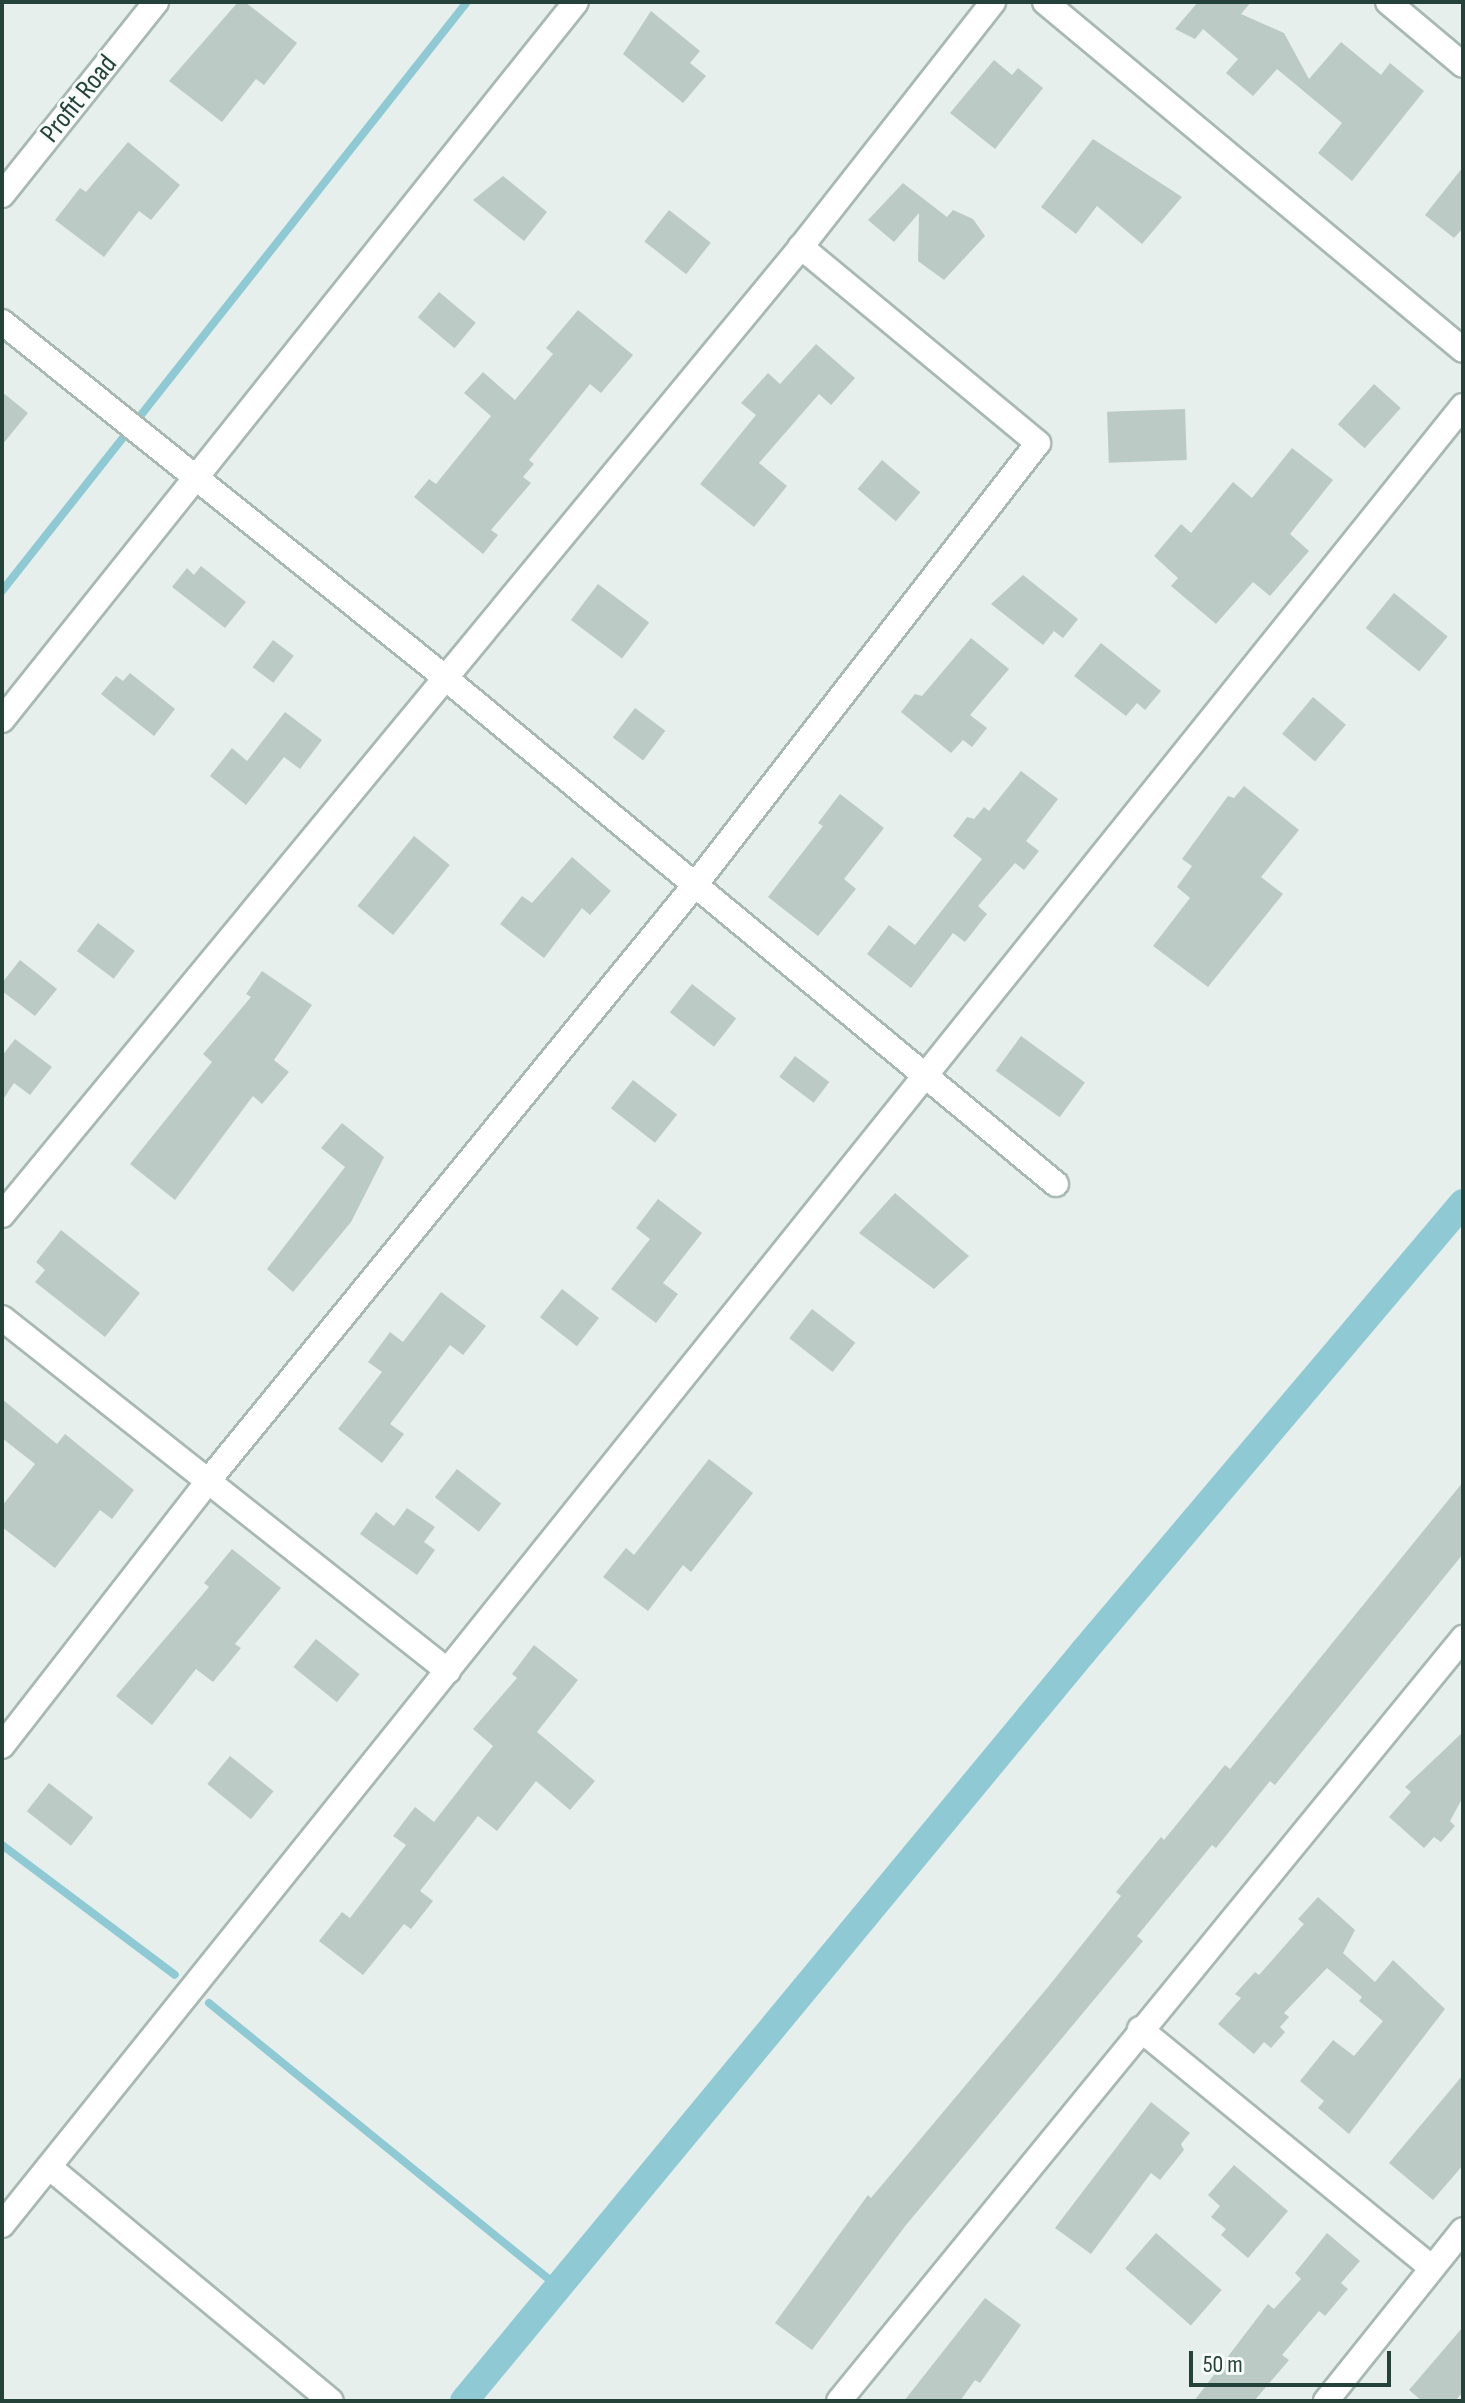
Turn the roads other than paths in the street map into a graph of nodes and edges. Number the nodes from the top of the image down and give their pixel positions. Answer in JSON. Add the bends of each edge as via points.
{"nodes":[{"id":1,"x":156,"y":2,"type":"edge"},
{"id":2,"x":576,"y":2,"type":"edge"},
{"id":3,"x":993,"y":2,"type":"edge"},
{"id":4,"x":1045,"y":2,"type":"edge"},
{"id":5,"x":1388,"y":2,"type":"edge"},
{"id":6,"x":1463,"y":65,"type":"edge"},
{"id":7,"x":2,"y":195,"type":"edge"},
{"id":8,"x":801,"y":247,"type":"junction"},
{"id":9,"x":2,"y":322,"type":"edge"},
{"id":10,"x":1463,"y":350,"type":"edge"},
{"id":11,"x":1463,"y":406,"type":"edge"},
{"id":12,"x":191,"y":479,"type":"junction"},
{"id":13,"x":443,"y":676,"type":"junction"},
{"id":14,"x":2,"y":720,"type":"edge"},
{"id":15,"x":695,"y":885,"type":"junction"},
{"id":16,"x":925,"y":1075,"type":"junction"},
{"id":17,"x":1056,"y":1184,"type":"dead end"},
{"id":18,"x":2,"y":1215,"type":"edge"},
{"id":19,"x":2,"y":1318,"type":"edge"},
{"id":20,"x":208,"y":1481,"type":"junction"},
{"id":21,"x":1463,"y":1638,"type":"edge"},
{"id":22,"x":448,"y":1671,"type":"junction"},
{"id":23,"x":2,"y":1746,"type":"edge"},
{"id":24,"x":1140,"y":2029,"type":"junction"},
{"id":25,"x":49,"y":2167,"type":"junction"},
{"id":26,"x":2,"y":2225,"type":"edge"},
{"id":27,"x":1463,"y":2230,"type":"edge"},
{"id":28,"x":1432,"y":2268,"type":"junction"},
{"id":29,"x":331,"y":2401,"type":"edge"},
{"id":30,"x":839,"y":2401,"type":"edge"},
{"id":31,"x":1326,"y":2401,"type":"edge"}],
"edges":[{"from":1,"to":7,"type":"street","name":"Profit Road"},
{"from":2,"to":12,"type":"street"},
{"from":3,"to":8,"type":"street"},
{"from":4,"to":10,"type":"street"},
{"from":5,"to":6,"type":"street"},
{"from":8,"to":13,"type":"street"},
{"from":8,"to":15,"type":"street","via":[[1038,443]]},
{"from":9,"to":12,"type":"street"},
{"from":11,"to":16,"type":"street"},
{"from":12,"to":13,"type":"street"},
{"from":12,"to":14,"type":"street"},
{"from":13,"to":15,"type":"street"},
{"from":13,"to":18,"type":"street"},
{"from":15,"to":16,"type":"street"},
{"from":15,"to":20,"type":"street"},
{"from":16,"to":17,"type":"street"},
{"from":16,"to":22,"type":"street"},
{"from":19,"to":20,"type":"street"},
{"from":20,"to":22,"type":"street"},
{"from":20,"to":23,"type":"street"},
{"from":21,"to":24,"type":"street"},
{"from":22,"to":25,"type":"street"},
{"from":24,"to":28,"type":"street"},
{"from":24,"to":30,"type":"street"},
{"from":25,"to":26,"type":"street"},
{"from":25,"to":29,"type":"street"},
{"from":27,"to":28,"type":"street"},
{"from":28,"to":31,"type":"street"}]}
